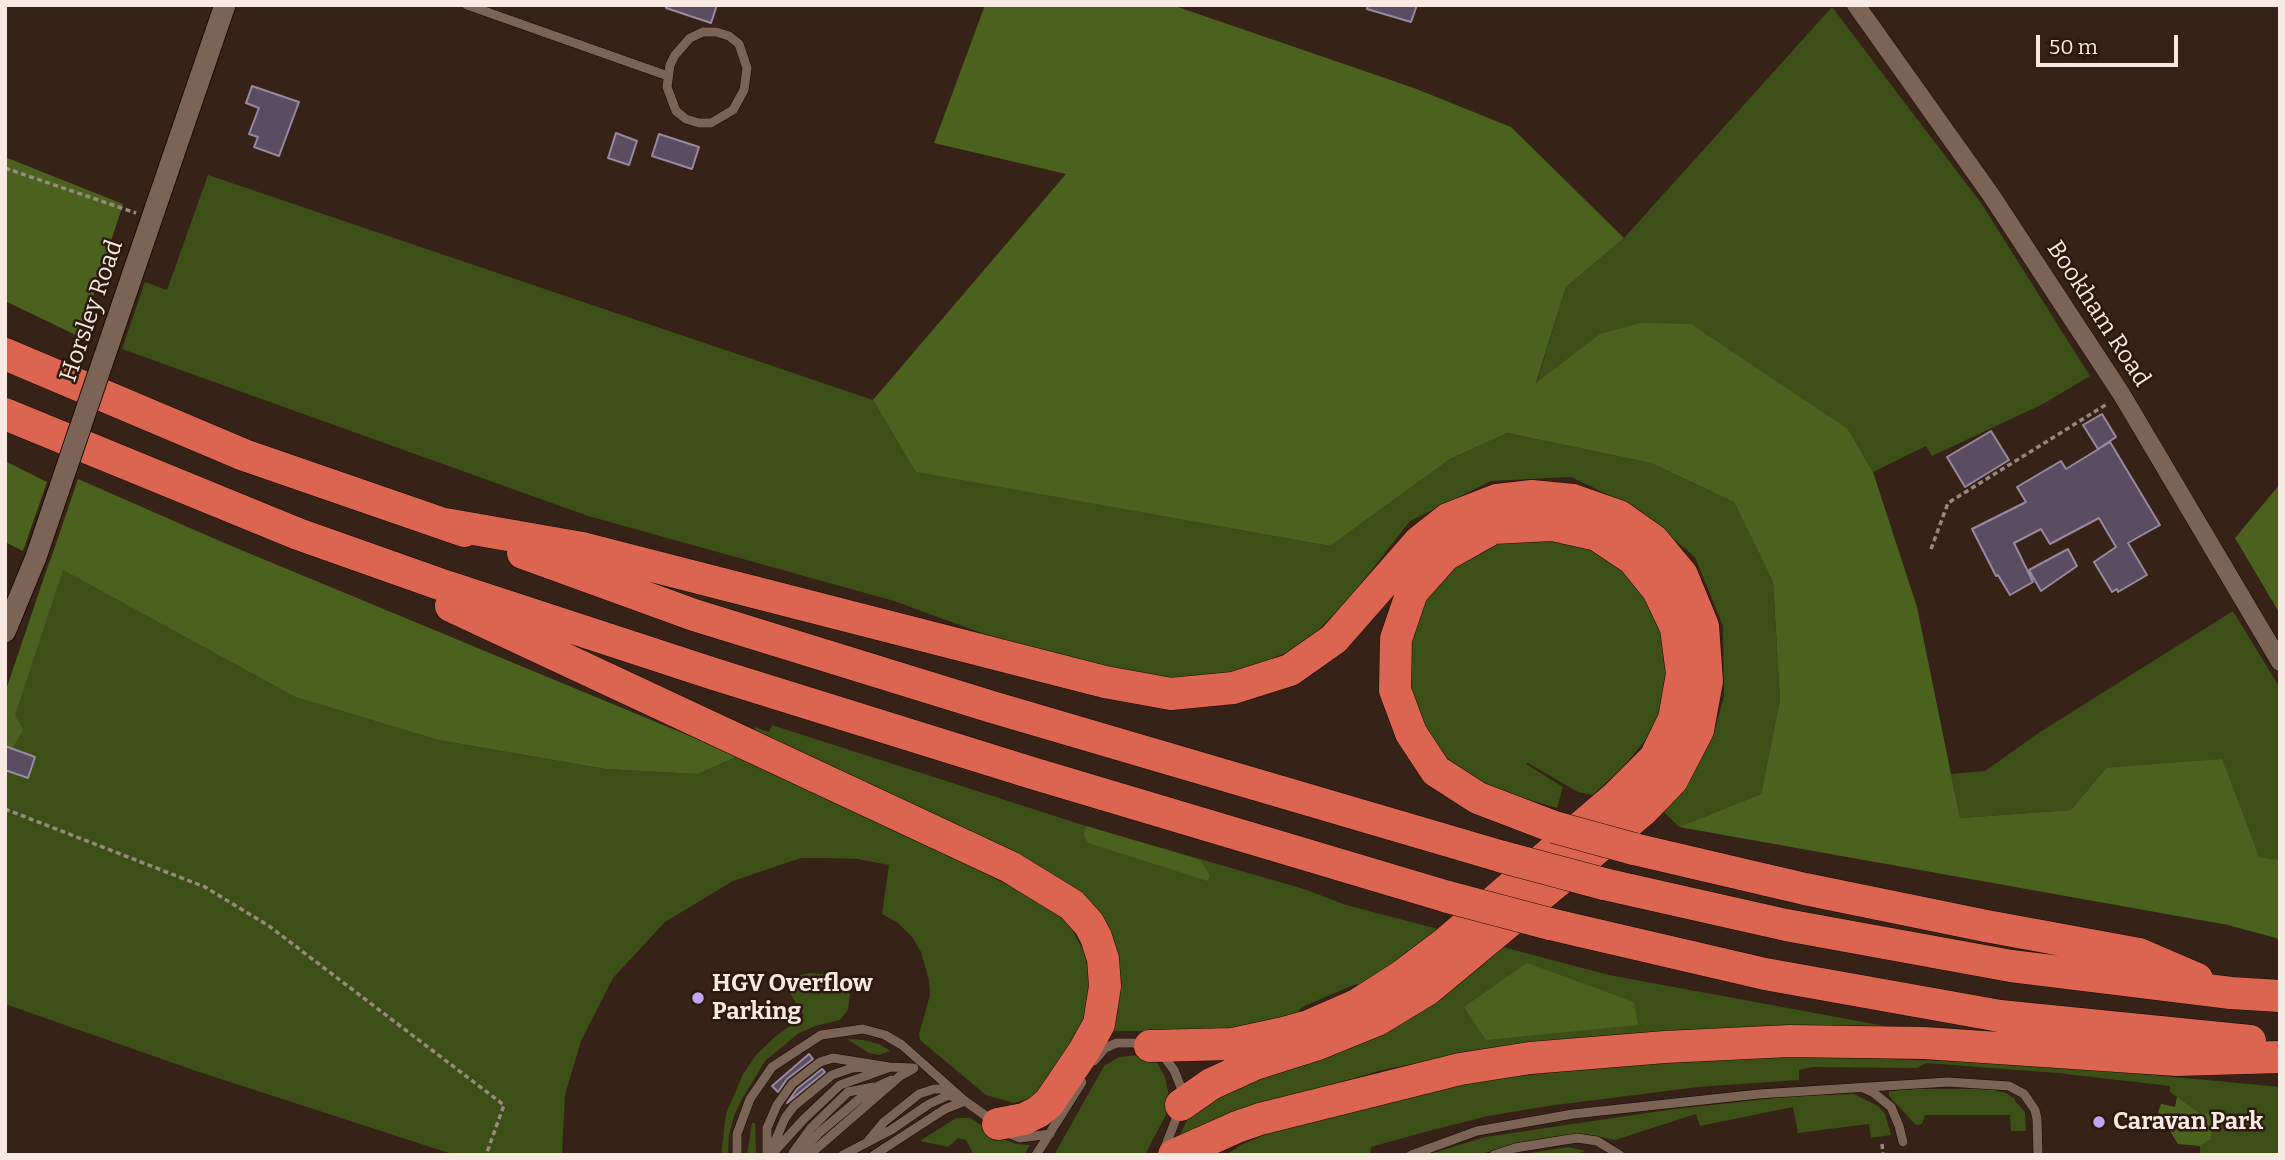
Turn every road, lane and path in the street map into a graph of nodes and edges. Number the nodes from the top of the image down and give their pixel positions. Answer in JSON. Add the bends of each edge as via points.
{"nodes":[{"id":1,"x":225,"y":5,"type":"edge"},
{"id":2,"x":467,"y":5,"type":"edge"},
{"id":3,"x":1856,"y":5,"type":"edge"},
{"id":4,"x":668,"y":75,"type":"junction"},
{"id":5,"x":5,"y":168,"type":"edge"},
{"id":6,"x":152,"y":218,"type":"junction"},
{"id":7,"x":5,"y":354,"type":"edge"},
{"id":8,"x":2122,"y":395,"type":"junction"},
{"id":9,"x":5,"y":414,"type":"edge"},
{"id":10,"x":445,"y":524,"type":"junction"},
{"id":11,"x":298,"y":534,"type":"junction"},
{"id":12,"x":1931,"y":549,"type":"dead end"},
{"id":13,"x":5,"y":632,"type":"edge"},
{"id":14,"x":2280,"y":662,"type":"edge"},
{"id":15,"x":5,"y":809,"type":"edge"},
{"id":16,"x":2231,"y":993,"type":"junction"},
{"id":17,"x":2280,"y":996,"type":"edge"},
{"id":18,"x":2280,"y":1044,"type":"edge"},
{"id":19,"x":1150,"y":1046,"type":"junction"},
{"id":20,"x":2280,"y":1057,"type":"edge"},
{"id":21,"x":885,"y":1067,"type":"junction"},
{"id":22,"x":914,"y":1068,"type":"junction"},
{"id":23,"x":933,"y":1071,"type":"junction"},
{"id":24,"x":900,"y":1076,"type":"junction"},
{"id":25,"x":878,"y":1086,"type":"junction"},
{"id":26,"x":1861,"y":1087,"type":"junction"},
{"id":27,"x":951,"y":1089,"type":"junction"},
{"id":28,"x":965,"y":1101,"type":"junction"},
{"id":29,"x":1181,"y":1105,"type":"junction"},
{"id":30,"x":1291,"y":1112,"type":"junction"},
{"id":31,"x":998,"y":1124,"type":"junction"},
{"id":32,"x":1050,"y":1134,"type":"junction"},
{"id":33,"x":1903,"y":1142,"type":"dead end"},
{"id":34,"x":1882,"y":1144,"type":"dead end"},
{"id":35,"x":863,"y":1146,"type":"junction"},
{"id":36,"x":486,"y":1155,"type":"edge"},
{"id":37,"x":737,"y":1155,"type":"edge"},
{"id":38,"x":769,"y":1155,"type":"edge"},
{"id":39,"x":792,"y":1155,"type":"edge"},
{"id":40,"x":798,"y":1155,"type":"edge"},
{"id":41,"x":809,"y":1155,"type":"edge"},
{"id":42,"x":843,"y":1155,"type":"edge"},
{"id":43,"x":874,"y":1155,"type":"edge"},
{"id":44,"x":1036,"y":1155,"type":"edge"},
{"id":45,"x":1162,"y":1155,"type":"edge"},
{"id":46,"x":1174,"y":1155,"type":"edge"},
{"id":47,"x":1212,"y":1155,"type":"edge"},
{"id":48,"x":1411,"y":1155,"type":"edge"},
{"id":49,"x":1494,"y":1155,"type":"edge"},
{"id":50,"x":1620,"y":1155,"type":"edge"},
{"id":51,"x":1883,"y":1155,"type":"edge"},
{"id":52,"x":2038,"y":1155,"type":"edge"}],
"edges":[{"from":1,"to":6,"type":"street","name":"Horsley Road"},
{"from":2,"to":4,"type":"lane"},
{"from":3,"to":8,"type":"street","name":"Bookham Road","via":[[1991,194]]},
{"from":4,"to":4,"type":"lane","via":[[682,45],[703,32],[729,36],[739,44],[747,68],[740,100],[711,123],[686,119],[677,111],[667,87]]},
{"from":5,"to":6,"type":"path"},
{"from":6,"to":13,"type":"street","name":"Horsley Road","bridge":true,"via":[[36,557]]},
{"from":7,"to":10,"type":"highway","via":[[244,455]]},
{"from":8,"to":12,"type":"path","via":[[1948,503]]},
{"from":8,"to":14,"type":"street","name":"Bookham Road"},
{"from":9,"to":11,"type":"highway"},
{"from":10,"to":16,"type":"highway","bridge":true,"via":[[694,615],[992,707],[1604,884],[1786,925],[2011,966]]},
{"from":10,"to":29,"type":"highway","via":[[582,548],[1105,682],[1171,694],[1233,688],[1290,670],[1334,639],[1419,542],[1448,519],[1497,500],[1532,496],[1573,500],[1619,516],[1653,540],[1682,575],[1703,626],[1707,681],[1698,730],[1672,780],[1642,811],[1428,989],[1377,1020],[1255,1064]]},
{"from":11,"to":18,"type":"highway","bridge":true,"via":[[701,670],[1032,774],[1550,924],[1765,974],[2000,1016]]},
{"from":11,"to":31,"type":"highway","via":[[1010,867],[1072,905],[1089,924],[1103,959],[1105,986],[1099,1024],[1049,1103],[1024,1119]]},
{"from":15,"to":36,"type":"path","via":[[205,887],[269,926],[503,1105]]},
{"from":16,"to":17,"type":"highway"},
{"from":16,"to":19,"type":"highway","bridge":true,"via":[[2139,954],[1805,889],[1634,849],[1554,827],[1478,798],[1436,771],[1411,733],[1395,690],[1396,639],[1412,592],[1445,555],[1493,528],[1552,525],[1597,535],[1633,559],[1658,590],[1676,628],[1682,674],[1674,719],[1655,758],[1615,798],[1447,942],[1357,1005],[1309,1026],[1233,1044]]},
{"from":19,"to":29,"type":"lane","via":[[1174,1070],[1182,1090]]},
{"from":19,"to":32,"type":"lane","via":[[1116,1043],[1105,1048]]},
{"from":20,"to":30,"type":"highway","via":[[2177,1060],[1924,1043],[1789,1041],[1665,1047],[1494,1063]]},
{"from":21,"to":22,"type":"lane"},
{"from":21,"to":38,"type":"lane","via":[[840,1085]]},
{"from":21,"to":38,"type":"lane","via":[[852,1068],[832,1075],[794,1106]]},
{"from":21,"to":38,"type":"lane","via":[[833,1058],[820,1062],[792,1084],[777,1105],[768,1128]]},
{"from":22,"to":23,"type":"lane"},
{"from":22,"to":24,"type":"lane"},
{"from":23,"to":27,"type":"lane"},
{"from":23,"to":37,"type":"lane","via":[[886,1035],[863,1029],[821,1035],[772,1067],[750,1099],[737,1134]]},
{"from":24,"to":25,"type":"lane"},
{"from":24,"to":41,"type":"lane"},
{"from":25,"to":39,"type":"lane","via":[[848,1092],[811,1128]]},
{"from":25,"to":40,"type":"lane"},
{"from":26,"to":33,"type":"lane","via":[[1891,1107]]},
{"from":26,"to":48,"type":"lane","via":[[1573,1114],[1477,1131]]},
{"from":26,"to":52,"type":"lane","via":[[2009,1086],[2024,1094],[2035,1110]]},
{"from":27,"to":28,"type":"lane"},
{"from":27,"to":35,"type":"lane","via":[[919,1094]]},
{"from":28,"to":31,"type":"lane"},
{"from":28,"to":35,"type":"lane","via":[[949,1095]]},
{"from":28,"to":43,"type":"lane"},
{"from":29,"to":45,"type":"lane"},
{"from":30,"to":46,"type":"highway","via":[[1237,1127]]},
{"from":30,"to":47,"type":"highway"},
{"from":31,"to":32,"type":"lane","via":[[1020,1138]]},
{"from":32,"to":44,"type":"lane"},
{"from":34,"to":51,"type":"path"},
{"from":35,"to":42,"type":"lane"},
{"from":49,"to":50,"type":"lane","via":[[1577,1138],[1597,1141]]}]}
